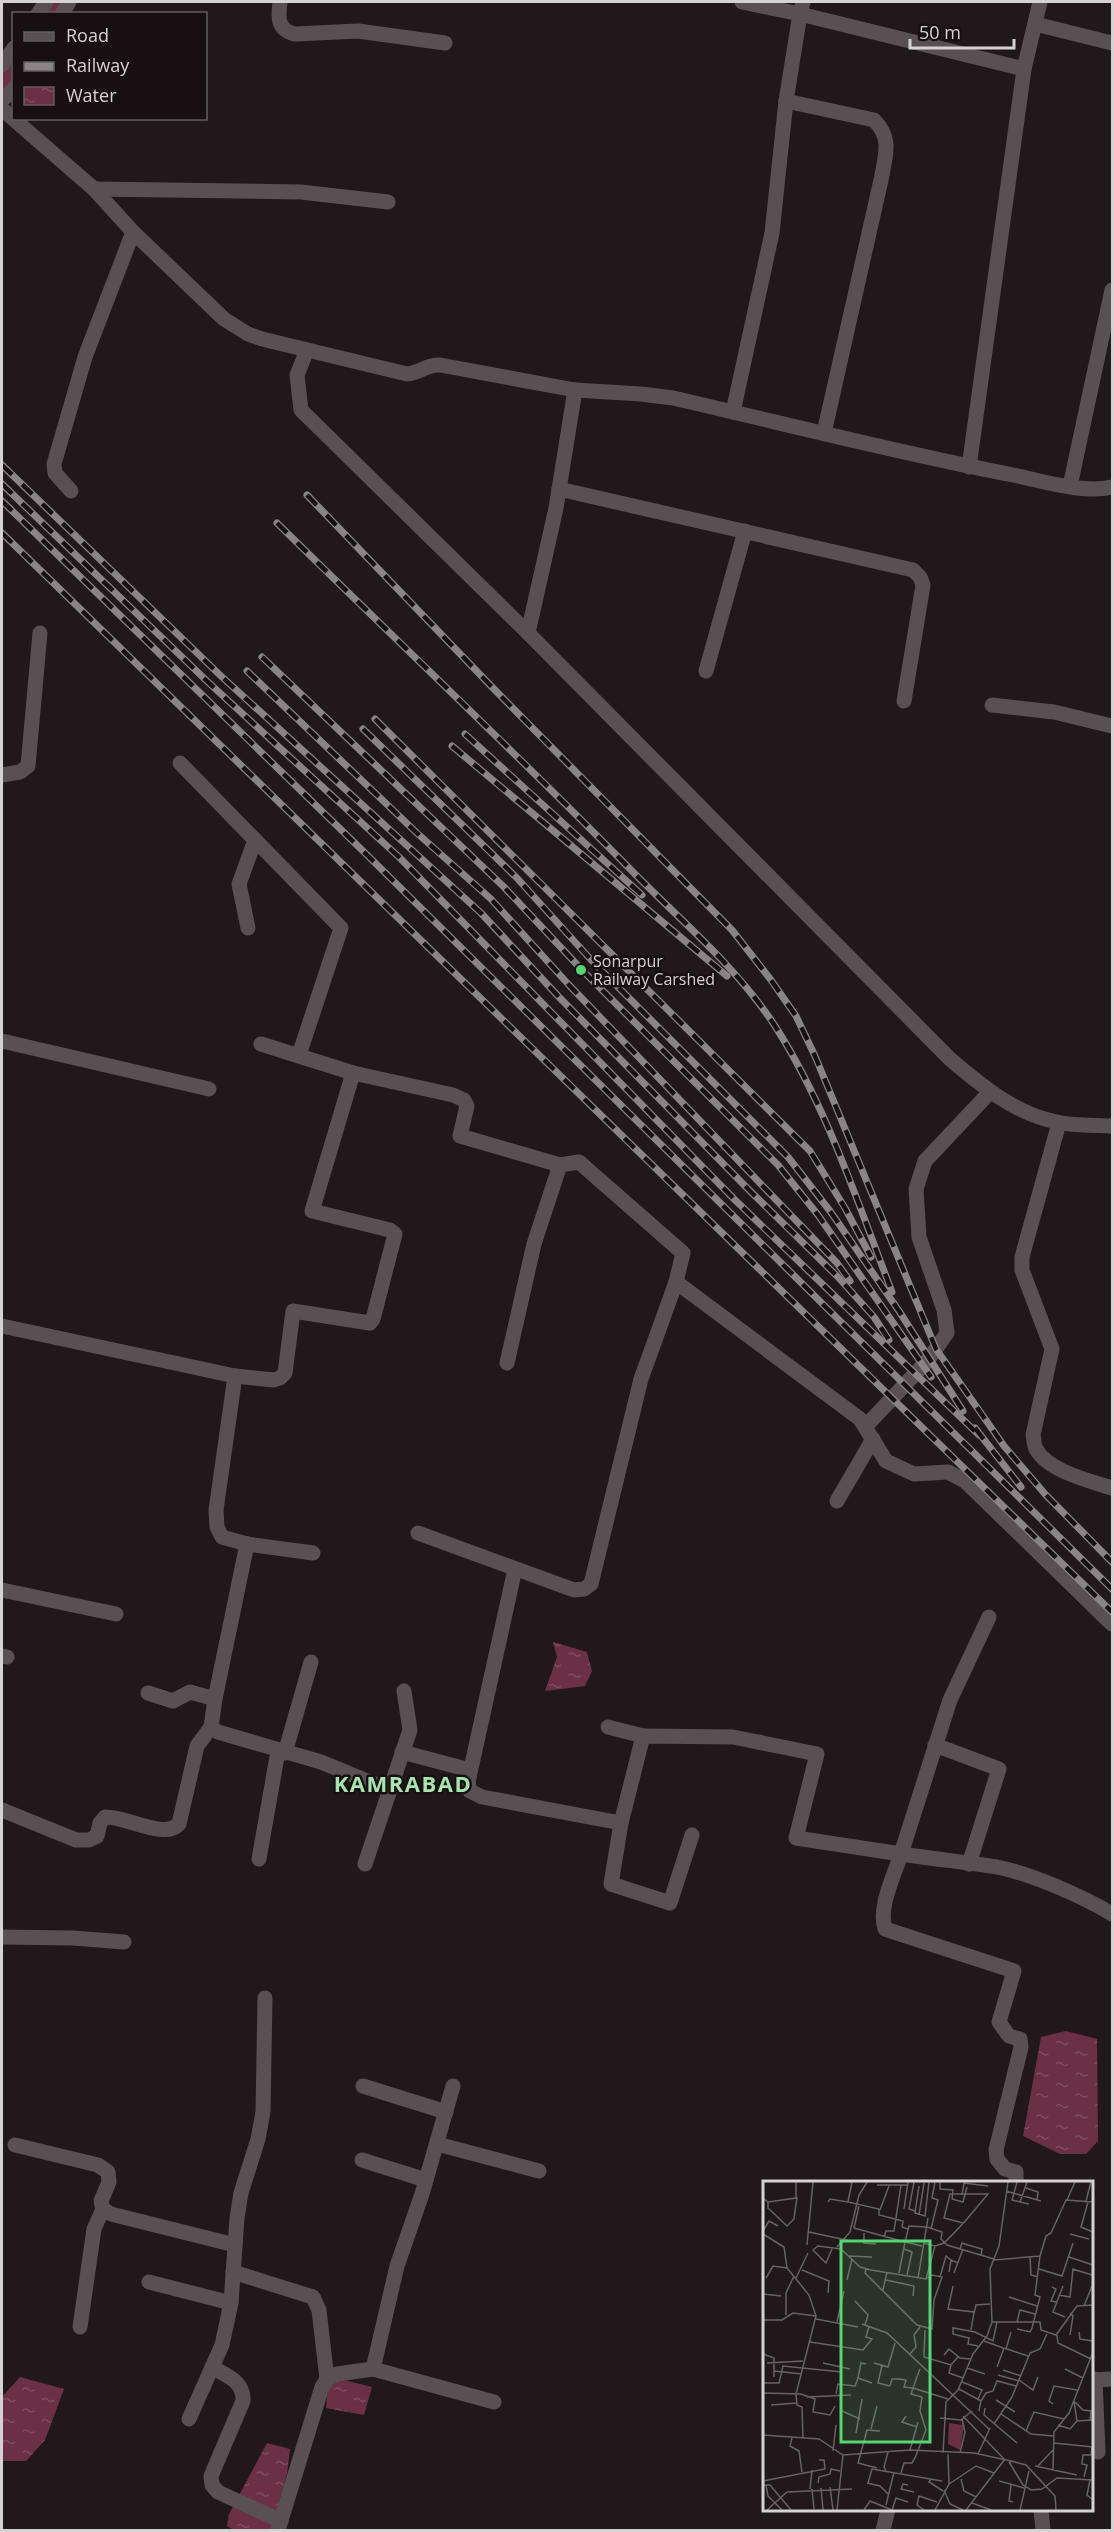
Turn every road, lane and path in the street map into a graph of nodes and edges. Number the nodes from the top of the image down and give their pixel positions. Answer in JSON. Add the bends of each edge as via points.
{"nodes":[{"id":1,"x":280,"y":2,"type":"edge"},
{"id":2,"x":742,"y":2,"type":"edge"},
{"id":3,"x":1040,"y":2,"type":"edge"},
{"id":4,"x":801,"y":8,"type":"edge"},
{"id":5,"x":1035,"y":24,"type":"junction"},
{"id":6,"x":445,"y":43,"type":"dead end"},
{"id":7,"x":1113,"y":43,"type":"edge"},
{"id":8,"x":12,"y":51,"type":"edge"},
{"id":9,"x":2,"y":65,"type":"edge"},
{"id":10,"x":1024,"y":69,"type":"junction"},
{"id":11,"x":786,"y":101,"type":"junction"},
{"id":12,"x":15,"y":120,"type":"edge"},
{"id":13,"x":94,"y":189,"type":"junction"},
{"id":14,"x":388,"y":202,"type":"dead end"},
{"id":15,"x":134,"y":232,"type":"junction"},
{"id":16,"x":1113,"y":290,"type":"edge"},
{"id":17,"x":307,"y":350,"type":"junction"},
{"id":18,"x":574,"y":390,"type":"junction"},
{"id":19,"x":733,"y":412,"type":"junction"},
{"id":20,"x":824,"y":432,"type":"junction"},
{"id":21,"x":969,"y":467,"type":"junction"},
{"id":22,"x":1070,"y":486,"type":"junction"},
{"id":23,"x":1113,"y":487,"type":"edge"},
{"id":24,"x":559,"y":489,"type":"junction"},
{"id":25,"x":71,"y":491,"type":"dead end"},
{"id":26,"x":745,"y":531,"type":"junction"},
{"id":27,"x":40,"y":633,"type":"dead end"},
{"id":28,"x":528,"y":633,"type":"junction"},
{"id":29,"x":706,"y":671,"type":"dead end"},
{"id":30,"x":904,"y":701,"type":"dead end"},
{"id":31,"x":992,"y":705,"type":"dead end"},
{"id":32,"x":1113,"y":726,"type":"edge"},
{"id":33,"x":180,"y":763,"type":"dead end"},
{"id":34,"x":2,"y":775,"type":"edge"},
{"id":35,"x":255,"y":840,"type":"junction"},
{"id":36,"x":248,"y":928,"type":"dead end"},
{"id":37,"x":2,"y":1041,"type":"edge"},
{"id":38,"x":261,"y":1044,"type":"dead end"},
{"id":39,"x":299,"y":1055,"type":"junction"},
{"id":40,"x":353,"y":1072,"type":"junction"},
{"id":41,"x":209,"y":1089,"type":"dead end"},
{"id":42,"x":990,"y":1092,"type":"junction"},
{"id":43,"x":1059,"y":1123,"type":"junction"},
{"id":44,"x":1113,"y":1126,"type":"edge"},
{"id":45,"x":560,"y":1165,"type":"junction"},
{"id":46,"x":676,"y":1282,"type":"junction"},
{"id":47,"x":2,"y":1326,"type":"edge"},
{"id":48,"x":507,"y":1363,"type":"dead end"},
{"id":49,"x":235,"y":1376,"type":"junction"},
{"id":50,"x":870,"y":1433,"type":"junction"},
{"id":51,"x":1113,"y":1488,"type":"edge"},
{"id":52,"x":837,"y":1501,"type":"dead end"},
{"id":53,"x":418,"y":1533,"type":"dead end"},
{"id":54,"x":248,"y":1544,"type":"junction"},
{"id":55,"x":313,"y":1553,"type":"dead end"},
{"id":56,"x":515,"y":1569,"type":"junction"},
{"id":57,"x":2,"y":1590,"type":"edge"},
{"id":58,"x":116,"y":1614,"type":"dead end"},
{"id":59,"x":988,"y":1617,"type":"dead end"},
{"id":60,"x":1113,"y":1624,"type":"edge"},
{"id":61,"x":311,"y":1662,"type":"dead end"},
{"id":62,"x":404,"y":1691,"type":"dead end"},
{"id":63,"x":148,"y":1693,"type":"dead end"},
{"id":64,"x":215,"y":1699,"type":"junction"},
{"id":65,"x":211,"y":1727,"type":"junction"},
{"id":66,"x":608,"y":1727,"type":"dead end"},
{"id":67,"x":643,"y":1736,"type":"junction"},
{"id":68,"x":935,"y":1745,"type":"junction"},
{"id":69,"x":282,"y":1752,"type":"junction"},
{"id":70,"x":402,"y":1752,"type":"junction"},
{"id":71,"x":470,"y":1770,"type":"junction"},
{"id":72,"x":389,"y":1790,"type":"junction"},
{"id":73,"x":2,"y":1809,"type":"edge"},
{"id":74,"x":621,"y":1823,"type":"junction"},
{"id":75,"x":692,"y":1835,"type":"dead end"},
{"id":76,"x":901,"y":1854,"type":"junction"},
{"id":77,"x":259,"y":1859,"type":"dead end"},
{"id":78,"x":969,"y":1863,"type":"junction"},
{"id":79,"x":365,"y":1864,"type":"dead end"},
{"id":80,"x":1113,"y":1914,"type":"edge"},
{"id":81,"x":2,"y":1937,"type":"edge"},
{"id":82,"x":124,"y":1941,"type":"dead end"},
{"id":83,"x":265,"y":1998,"type":"dead end"},
{"id":84,"x":363,"y":2086,"type":"dead end"},
{"id":85,"x":453,"y":2086,"type":"dead end"},
{"id":86,"x":446,"y":2112,"type":"junction"},
{"id":87,"x":437,"y":2144,"type":"junction"},
{"id":88,"x":15,"y":2145,"type":"dead end"},
{"id":89,"x":362,"y":2160,"type":"dead end"},
{"id":90,"x":539,"y":2170,"type":"dead end"},
{"id":91,"x":426,"y":2180,"type":"junction"},
{"id":92,"x":1016,"y":2181,"type":"edge"},
{"id":93,"x":103,"y":2209,"type":"junction"},
{"id":94,"x":235,"y":2245,"type":"junction"},
{"id":95,"x":233,"y":2272,"type":"junction"},
{"id":96,"x":149,"y":2282,"type":"dead end"},
{"id":97,"x":231,"y":2303,"type":"junction"},
{"id":98,"x":80,"y":2327,"type":"dead end"},
{"id":99,"x":212,"y":2367,"type":"junction"},
{"id":100,"x":374,"y":2369,"type":"junction"},
{"id":101,"x":327,"y":2379,"type":"junction"},
{"id":102,"x":1093,"y":2379,"type":"edge"},
{"id":103,"x":1113,"y":2379,"type":"edge"},
{"id":104,"x":494,"y":2402,"type":"dead end"},
{"id":105,"x":189,"y":2419,"type":"dead end"},
{"id":106,"x":1098,"y":2452,"type":"dead end"},
{"id":107,"x":888,"y":2511,"type":"edge"},
{"id":108,"x":1041,"y":2511,"type":"edge"},
{"id":109,"x":280,"y":2526,"type":"edge"},
{"id":110,"x":883,"y":2530,"type":"edge"},
{"id":111,"x":1043,"y":2530,"type":"edge"}],
"edges":[{"from":1,"to":6,"type":"street","via":[[280,25],[285,32],[358,31]]},
{"from":2,"to":4,"type":"street"},
{"from":3,"to":5,"type":"street"},
{"from":4,"to":10,"type":"street"},
{"from":4,"to":11,"type":"street"},
{"from":5,"to":7,"type":"street"},
{"from":5,"to":10,"type":"street"},
{"from":8,"to":9,"type":"street"},
{"from":10,"to":21,"type":"street"},
{"from":11,"to":19,"type":"street","via":[[772,233]]},
{"from":11,"to":20,"type":"street","via":[[874,120],[884,129],[887,144]]},
{"from":12,"to":13,"type":"street"},
{"from":13,"to":14,"type":"street","via":[[301,192]]},
{"from":13,"to":15,"type":"street"},
{"from":15,"to":17,"type":"street","via":[[235,326],[262,339]]},
{"from":15,"to":25,"type":"street","via":[[85,357],[54,464],[55,473]]},
{"from":16,"to":22,"type":"street"},
{"from":17,"to":18,"type":"street","via":[[407,374],[440,365]]},
{"from":17,"to":28,"type":"street","via":[[297,375],[301,410]]},
{"from":18,"to":19,"type":"street","via":[[641,394]]},
{"from":18,"to":24,"type":"street"},
{"from":19,"to":20,"type":"street"},
{"from":20,"to":21,"type":"street"},
{"from":21,"to":22,"type":"street"},
{"from":22,"to":23,"type":"street"},
{"from":24,"to":26,"type":"street"},
{"from":24,"to":28,"type":"street"},
{"from":26,"to":29,"type":"street"},
{"from":26,"to":30,"type":"street","via":[[913,570],[920,577],[923,585]]},
{"from":27,"to":34,"type":"street","via":[[28,766],[20,772]]},
{"from":28,"to":42,"type":"street","via":[[945,1054]]},
{"from":31,"to":32,"type":"street","via":[[1054,712]]},
{"from":33,"to":35,"type":"street"},
{"from":35,"to":36,"type":"street","via":[[239,884]]},
{"from":35,"to":39,"type":"street","via":[[341,928]]},
{"from":37,"to":41,"type":"street"},
{"from":38,"to":39,"type":"street"},
{"from":39,"to":40,"type":"street"},
{"from":40,"to":45,"type":"street","via":[[453,1095],[467,1106],[460,1136]]},
{"from":40,"to":49,"type":"street","via":[[312,1211],[395,1234],[374,1318],[370,1323],[293,1311],[285,1373],[274,1380]]},
{"from":42,"to":43,"type":"street","via":[[1035,1117]]},
{"from":42,"to":50,"type":"street","via":[[925,1161],[916,1189],[919,1237],[944,1310],[947,1333]]},
{"from":43,"to":44,"type":"street"},
{"from":43,"to":51,"type":"street","via":[[1022,1257],[1022,1270],[1052,1349],[1033,1435],[1036,1449],[1047,1462]]},
{"from":45,"to":46,"type":"street","via":[[579,1162],[683,1253]]},
{"from":45,"to":48,"type":"street","via":[[534,1244]]},
{"from":46,"to":50,"type":"street","via":[[860,1419]]},
{"from":46,"to":56,"type":"street","via":[[641,1379],[591,1584],[574,1590]]},
{"from":47,"to":49,"type":"street"},
{"from":49,"to":54,"type":"street","via":[[216,1510],[217,1527],[222,1537]]},
{"from":50,"to":52,"type":"street"},
{"from":50,"to":60,"type":"street","via":[[886,1461],[902,1470],[914,1474],[948,1472],[965,1481]]},
{"from":53,"to":56,"type":"street"},
{"from":54,"to":55,"type":"street"},
{"from":54,"to":64,"type":"street"},
{"from":56,"to":71,"type":"street"},
{"from":57,"to":58,"type":"street"},
{"from":59,"to":68,"type":"street","via":[[950,1700]]},
{"from":61,"to":69,"type":"street"},
{"from":62,"to":70,"type":"street","via":[[411,1730]]},
{"from":63,"to":64,"type":"street","via":[[173,1701],[189,1692]]},
{"from":64,"to":65,"type":"street"},
{"from":65,"to":69,"type":"street"},
{"from":65,"to":73,"type":"street","via":[[197,1746],[179,1824],[174,1830],[105,1817],[97,1836],[76,1840]]},
{"from":66,"to":67,"type":"street"},
{"from":67,"to":74,"type":"street"},
{"from":67,"to":76,"type":"street","via":[[733,1737],[816,1754],[796,1838]]},
{"from":68,"to":76,"type":"street"},
{"from":68,"to":78,"type":"street","via":[[999,1769]]},
{"from":69,"to":72,"type":"street"},
{"from":69,"to":77,"type":"street"},
{"from":70,"to":71,"type":"street"},
{"from":70,"to":72,"type":"street"},
{"from":71,"to":74,"type":"street","via":[[470,1791],[482,1797]]},
{"from":72,"to":79,"type":"street"},
{"from":74,"to":75,"type":"street","via":[[611,1884],[670,1903]]},
{"from":76,"to":78,"type":"street"},
{"from":76,"to":92,"type":"street","via":[[884,1909],[885,1929],[1014,1971],[999,2022],[1009,2036],[1020,2039],[1021,2047],[996,2150],[1005,2169],[1016,2172]]},
{"from":78,"to":80,"type":"street","via":[[1000,1868],[1057,1887]]},
{"from":81,"to":82,"type":"street"},
{"from":83,"to":94,"type":"street","via":[[263,2112],[242,2193]]},
{"from":84,"to":86,"type":"street"},
{"from":85,"to":86,"type":"street"},
{"from":86,"to":87,"type":"street"},
{"from":87,"to":90,"type":"street"},
{"from":87,"to":91,"type":"street"},
{"from":88,"to":93,"type":"street","via":[[98,2165],[108,2172],[109,2182],[101,2201]]},
{"from":89,"to":91,"type":"street"},
{"from":91,"to":100,"type":"street","via":[[397,2266]]},
{"from":93,"to":94,"type":"street","via":[[128,2220]]},
{"from":93,"to":98,"type":"street","via":[[94,2229]]},
{"from":94,"to":95,"type":"street"},
{"from":95,"to":97,"type":"street"},
{"from":95,"to":101,"type":"street","via":[[313,2297],[319,2310]]},
{"from":96,"to":97,"type":"street"},
{"from":97,"to":99,"type":"street","via":[[222,2345]]},
{"from":99,"to":105,"type":"street"},
{"from":99,"to":109,"type":"street","via":[[239,2384],[243,2392],[243,2401],[211,2476],[212,2485]]},
{"from":100,"to":101,"type":"street"},
{"from":100,"to":104,"type":"street"},
{"from":101,"to":109,"type":"street"},
{"from":102,"to":103,"type":"street"},
{"from":102,"to":106,"type":"street"},
{"from":107,"to":110,"type":"street"},
{"from":108,"to":111,"type":"street"}]}
